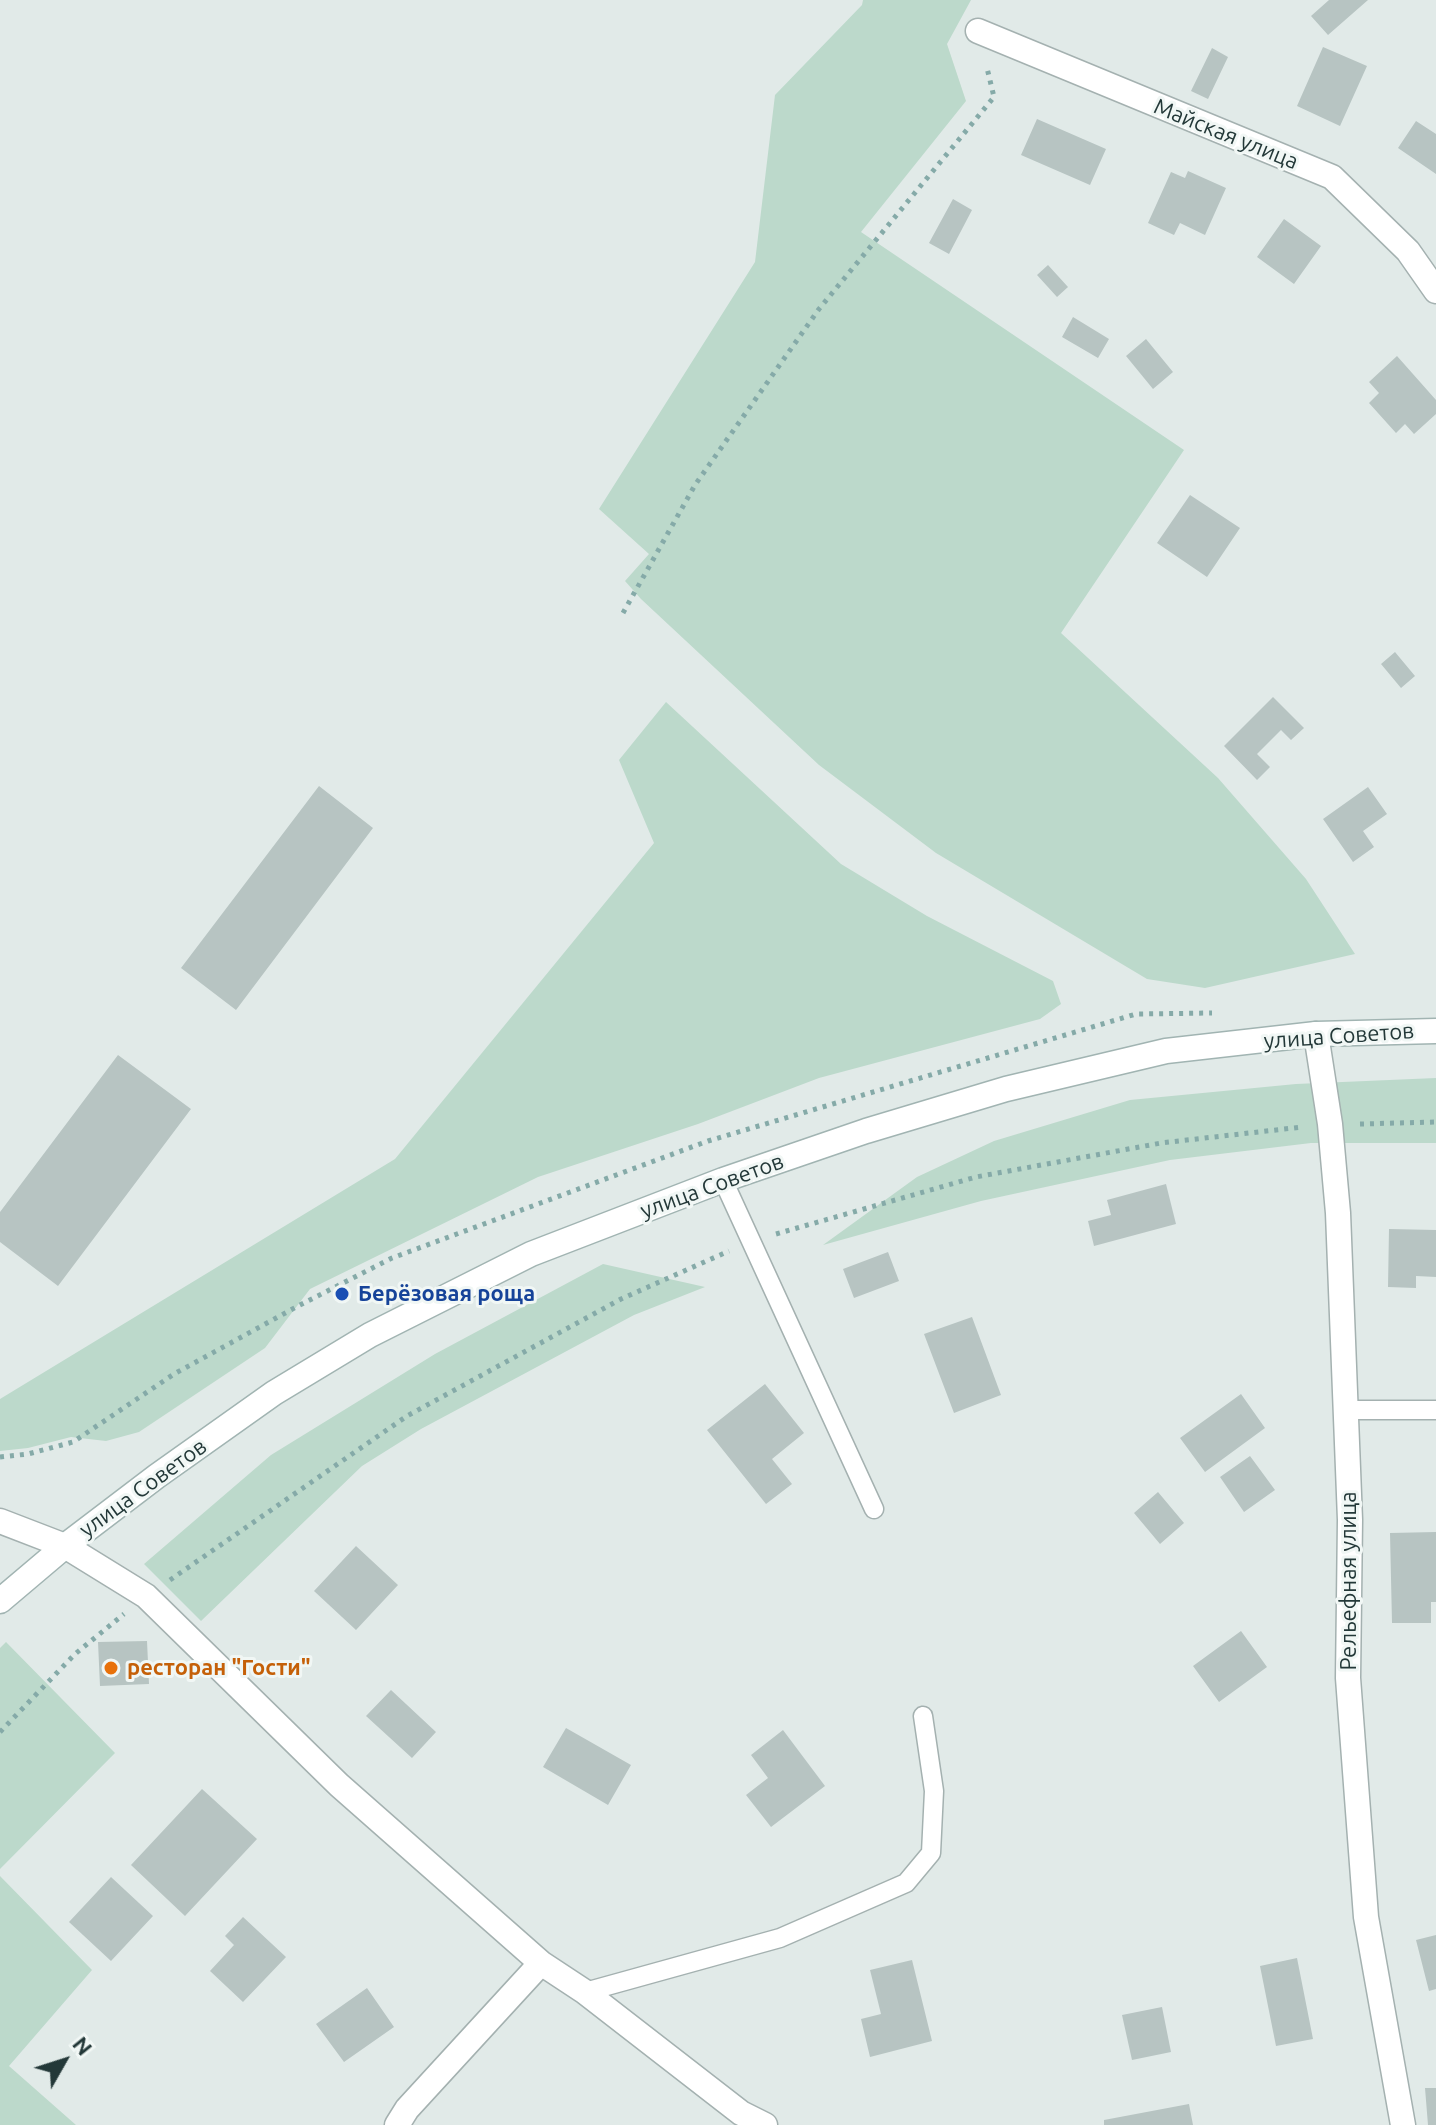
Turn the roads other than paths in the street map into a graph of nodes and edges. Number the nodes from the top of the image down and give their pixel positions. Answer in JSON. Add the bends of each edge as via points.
{"nodes":[{"id":1,"x":978,"y":31,"type":"road end"},
{"id":2,"x":1436,"y":291,"type":"edge"},
{"id":3,"x":1436,"y":1031,"type":"edge"},
{"id":4,"x":1316,"y":1034,"type":"junction"},
{"id":5,"x":723,"y":1180,"type":"junction"},
{"id":6,"x":1347,"y":1410,"type":"junction"},
{"id":7,"x":1436,"y":1410,"type":"edge"},
{"id":8,"x":874,"y":1509,"type":"dead end"},
{"id":9,"x":0,"y":1521,"type":"edge"},
{"id":10,"x":65,"y":1546,"type":"junction"},
{"id":11,"x":0,"y":1601,"type":"edge"},
{"id":12,"x":923,"y":1716,"type":"dead end"},
{"id":13,"x":541,"y":1963,"type":"junction"},
{"id":14,"x":585,"y":1992,"type":"junction"},
{"id":15,"x":397,"y":2125,"type":"edge"},
{"id":16,"x":765,"y":2125,"type":"edge"},
{"id":17,"x":1403,"y":2125,"type":"edge"}],
"edges":[{"from":1,"to":2,"type":"street","name":"Майская улица","via":[[1332,177],[1408,251]]},
{"from":3,"to":4,"type":"street","name":"улица Советов"},
{"from":4,"to":5,"type":"street","name":"улица Советов","via":[[1166,1051],[1006,1089]]},
{"from":4,"to":6,"type":"street","name":"Рельефная улица","via":[[1338,1213]]},
{"from":5,"to":8,"type":"lane"},
{"from":5,"to":10,"type":"street","name":"улица Советов","via":[[531,1254],[370,1335],[274,1393]]},
{"from":6,"to":7,"type":"lane"},
{"from":6,"to":17,"type":"street","name":"Рельефная улица","via":[[1348,1678],[1366,1917]]},
{"from":9,"to":10,"type":"street"},
{"from":10,"to":11,"type":"street","name":"улица Советов"},
{"from":10,"to":13,"type":"street","via":[[146,1596],[339,1785]]},
{"from":12,"to":14,"type":"lane","via":[[934,1791],[931,1853],[906,1883],[780,1938]]},
{"from":13,"to":14,"type":"street"},
{"from":13,"to":15,"type":"street"},
{"from":14,"to":16,"type":"street","via":[[741,2113]]}]}
